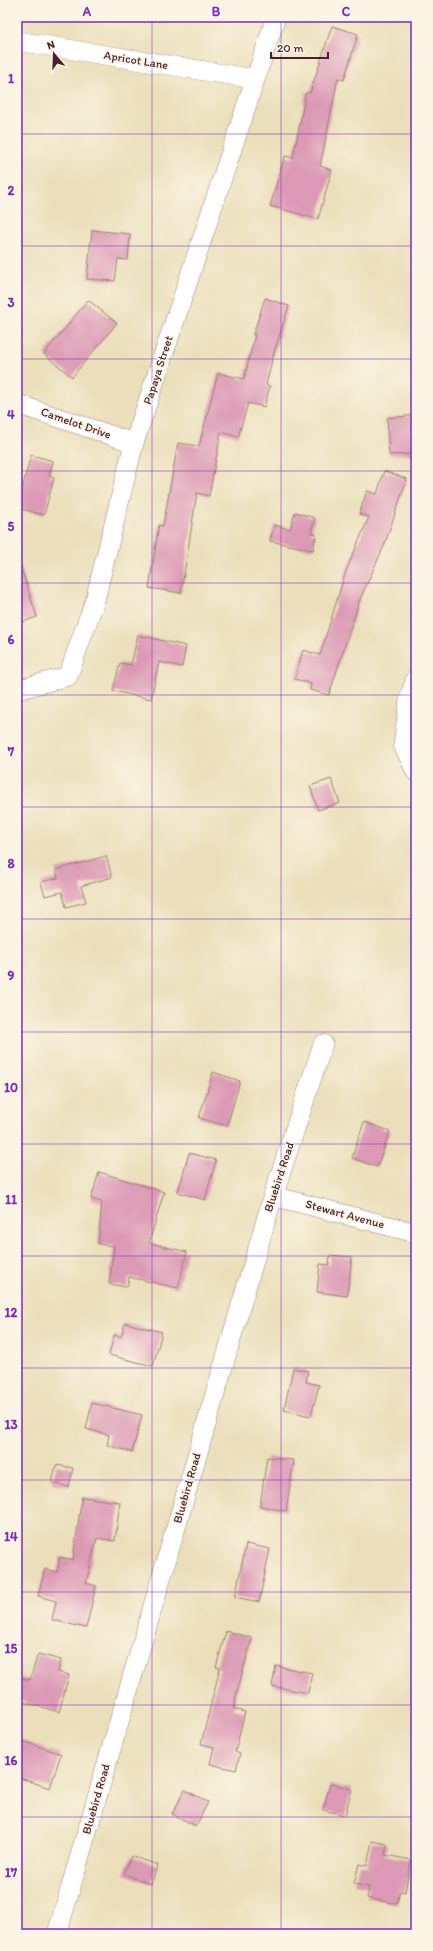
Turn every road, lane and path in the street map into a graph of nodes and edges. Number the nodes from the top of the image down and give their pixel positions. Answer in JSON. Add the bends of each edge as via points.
{"nodes":[{"id":1,"x":276,"y":17,"type":"edge"},
{"id":2,"x":17,"y":41,"type":"edge"},
{"id":3,"x":255,"y":78,"type":"junction"},
{"id":4,"x":17,"y":404,"type":"edge"},
{"id":5,"x":134,"y":443,"type":"junction"},
{"id":6,"x":416,"y":678,"type":"edge"},
{"id":7,"x":17,"y":690,"type":"edge"},
{"id":8,"x":415,"y":771,"type":"edge"},
{"id":9,"x":323,"y":1044,"type":"dead end"},
{"id":10,"x":273,"y":1196,"type":"junction"},
{"id":11,"x":416,"y":1233,"type":"edge"},
{"id":12,"x":57,"y":1934,"type":"edge"}],
"edges":[{"from":1,"to":3,"type":"street","name":"Papaya Street"},
{"from":2,"to":3,"type":"street","name":"Apricot Lane"},
{"from":3,"to":5,"type":"street","name":"Papaya Street"},
{"from":4,"to":5,"type":"street","name":"Camelot Drive"},
{"from":5,"to":7,"type":"street","name":"Papaya Street","via":[[95,600],[68,676]]},
{"from":6,"to":8,"type":"street","via":[[409,700],[403,745]]},
{"from":9,"to":10,"type":"street","name":"Bluebird Road"},
{"from":10,"to":11,"type":"street","name":"Stewart Avenue"},
{"from":10,"to":12,"type":"street","name":"Bluebird Road"}]}
